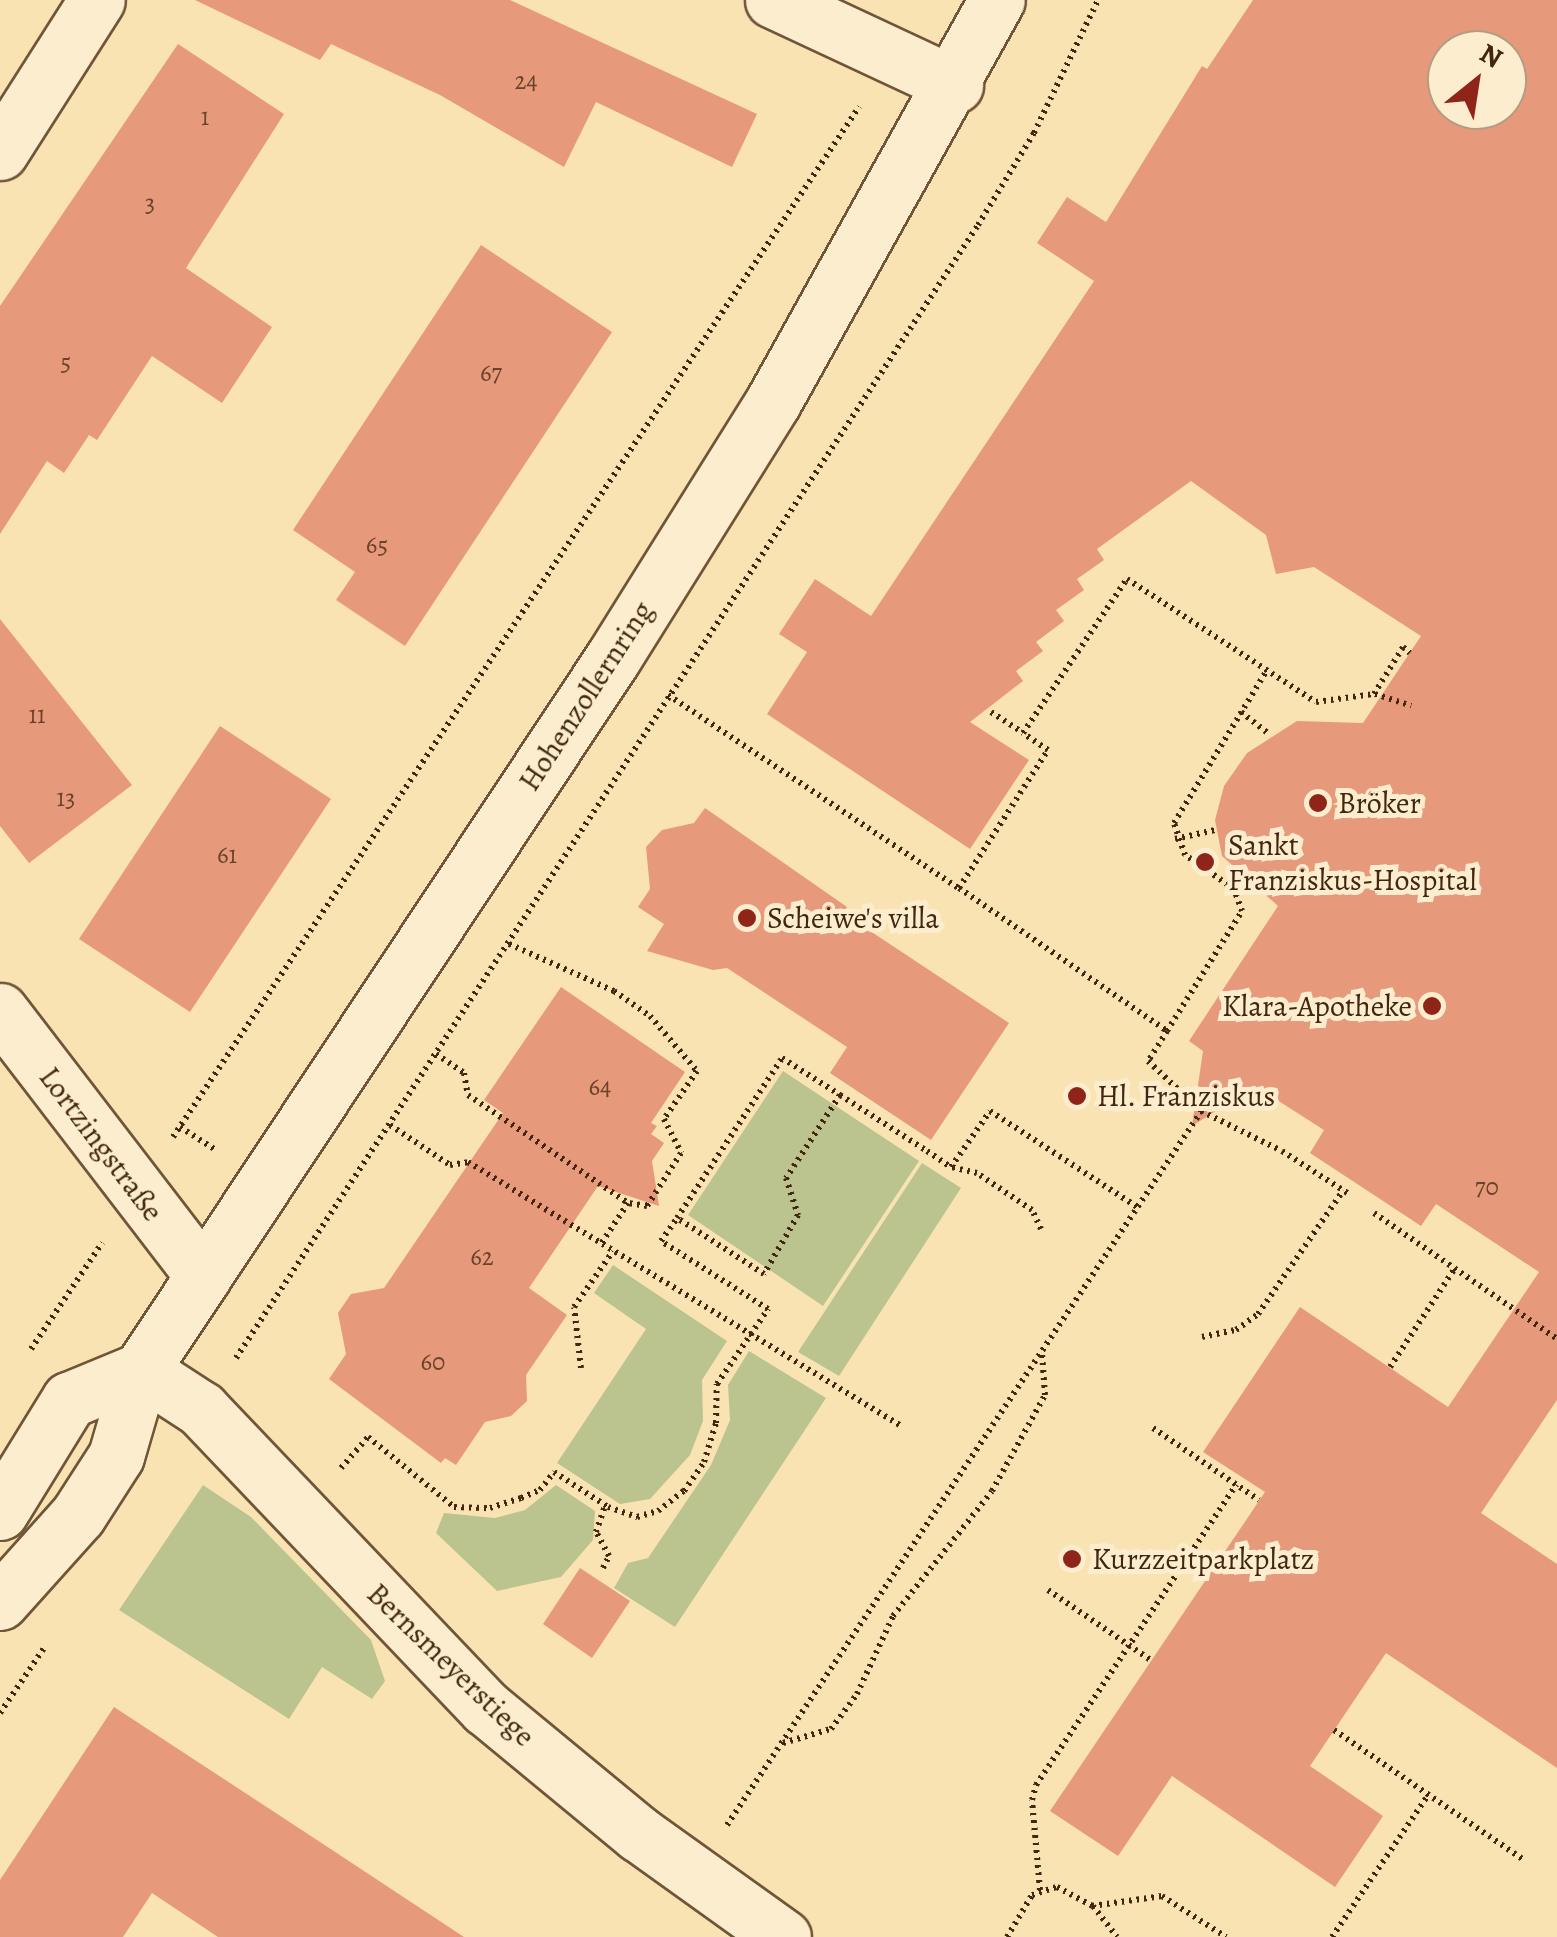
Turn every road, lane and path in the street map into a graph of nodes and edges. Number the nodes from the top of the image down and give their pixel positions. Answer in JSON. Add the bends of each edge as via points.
{"nodes":[{"id":1,"x":98,"y":0,"type":"edge"},
{"id":2,"x":773,"y":0,"type":"edge"},
{"id":3,"x":997,"y":0,"type":"edge"},
{"id":4,"x":1098,"y":0,"type":"edge"},
{"id":5,"x":891,"y":54,"type":"junction"},
{"id":6,"x":954,"y":85,"type":"junction"},
{"id":7,"x":0,"y":152,"type":"edge"},
{"id":8,"x":1410,"y":653,"type":"dead end"},
{"id":9,"x":613,"y":658,"type":"junction"},
{"id":10,"x":1267,"y":670,"type":"junction"},
{"id":11,"x":1374,"y":694,"type":"junction"},
{"id":12,"x":671,"y":696,"type":"junction"},
{"id":13,"x":1411,"y":706,"type":"dead end"},
{"id":14,"x":991,"y":712,"type":"dead end"},
{"id":15,"x":1241,"y":712,"type":"junction"},
{"id":16,"x":1024,"y":733,"type":"junction"},
{"id":17,"x":1270,"y":735,"type":"dead end"},
{"id":18,"x":1215,"y":830,"type":"dead end"},
{"id":19,"x":1175,"y":839,"type":"junction"},
{"id":20,"x":959,"y":888,"type":"junction"},
{"id":21,"x":508,"y":944,"type":"junction"},
{"id":22,"x":0,"y":1011,"type":"edge"},
{"id":23,"x":1167,"y":1031,"type":"junction"},
{"id":24,"x":436,"y":1054,"type":"junction"},
{"id":25,"x":840,"y":1095,"type":"junction"},
{"id":26,"x":1208,"y":1101,"type":"dead end"},
{"id":27,"x":1200,"y":1111,"type":"junction"},
{"id":28,"x":390,"y":1125,"type":"junction"},
{"id":29,"x":951,"y":1167,"type":"junction"},
{"id":30,"x":136,"y":1192,"type":"junction"},
{"id":31,"x":628,"y":1203,"type":"junction"},
{"id":32,"x":1137,"y":1207,"type":"junction"},
{"id":33,"x":1374,"y":1212,"type":"dead end"},
{"id":34,"x":678,"y":1218,"type":"junction"},
{"id":35,"x":1040,"y":1228,"type":"dead end"},
{"id":36,"x":601,"y":1244,"type":"junction"},
{"id":37,"x":613,"y":1251,"type":"junction"},
{"id":38,"x":1454,"y":1268,"type":"junction"},
{"id":39,"x":203,"y":1276,"type":"junction"},
{"id":40,"x":1202,"y":1337,"type":"dead end"},
{"id":41,"x":748,"y":1338,"type":"junction"},
{"id":42,"x":1557,"y":1339,"type":"edge"},
{"id":43,"x":1042,"y":1351,"type":"junction"},
{"id":44,"x":28,"y":1353,"type":"dead end"},
{"id":45,"x":1390,"y":1367,"type":"dead end"},
{"id":46,"x":580,"y":1368,"type":"dead end"},
{"id":47,"x":140,"y":1370,"type":"junction"},
{"id":48,"x":201,"y":1409,"type":"junction"},
{"id":49,"x":903,"y":1428,"type":"dead end"},
{"id":50,"x":1153,"y":1428,"type":"dead end"},
{"id":51,"x":350,"y":1458,"type":"dead end"},
{"id":52,"x":1236,"y":1485,"type":"junction"},
{"id":53,"x":1260,"y":1500,"type":"dead end"},
{"id":54,"x":605,"y":1506,"type":"junction"},
{"id":55,"x":0,"y":1512,"type":"edge"},
{"id":56,"x":602,"y":1568,"type":"dead end"},
{"id":57,"x":1048,"y":1590,"type":"dead end"},
{"id":58,"x":0,"y":1602,"type":"edge"},
{"id":59,"x":52,"y":1636,"type":"dead end"},
{"id":60,"x":1130,"y":1646,"type":"junction"},
{"id":61,"x":1152,"y":1661,"type":"dead end"},
{"id":62,"x":0,"y":1713,"type":"edge"},
{"id":63,"x":1334,"y":1730,"type":"dead end"},
{"id":64,"x":782,"y":1743,"type":"junction"},
{"id":65,"x":1428,"y":1795,"type":"junction"},
{"id":66,"x":1525,"y":1861,"type":"dead end"},
{"id":67,"x":694,"y":1876,"type":"junction"},
{"id":68,"x":1040,"y":1890,"type":"junction"},
{"id":69,"x":1092,"y":1906,"type":"junction"},
{"id":70,"x":783,"y":1937,"type":"edge"},
{"id":71,"x":1007,"y":1937,"type":"edge"},
{"id":72,"x":1116,"y":1937,"type":"edge"},
{"id":73,"x":1226,"y":1937,"type":"edge"},
{"id":74,"x":1332,"y":1937,"type":"edge"}],
"edges":[{"from":1,"to":7,"type":"main road"},
{"from":2,"to":5,"type":"main road"},
{"from":3,"to":6,"type":"main road","name":"Hohenzollernring"},
{"from":4,"to":12,"type":"path","via":[[1034,133],[978,225]]},
{"from":5,"to":6,"type":"main road"},
{"from":5,"to":30,"type":"path"},
{"from":6,"to":9,"type":"main road","name":"Hohenzollernring","via":[[774,402]]},
{"from":8,"to":11,"type":"path","via":[[1403,647]]},
{"from":9,"to":12,"type":"path"},
{"from":9,"to":39,"type":"main road","name":"Hohenzollernring"},
{"from":10,"to":11,"type":"path","via":[[1316,702]]},
{"from":10,"to":15,"type":"path"},
{"from":10,"to":16,"type":"path","via":[[1126,579]]},
{"from":11,"to":13,"type":"path"},
{"from":12,"to":20,"type":"path"},
{"from":12,"to":21,"type":"path"},
{"from":14,"to":16,"type":"path"},
{"from":15,"to":17,"type":"path"},
{"from":15,"to":19,"type":"path","via":[[1174,823]]},
{"from":16,"to":20,"type":"path","via":[[1048,750]]},
{"from":18,"to":19,"type":"path"},
{"from":19,"to":23,"type":"path","via":[[1185,856],[1234,889],[1242,911]]},
{"from":20,"to":23,"type":"path"},
{"from":21,"to":24,"type":"path"},
{"from":21,"to":31,"type":"path","via":[[614,991],[650,1016],[696,1070],[664,1119],[681,1153],[646,1206]]},
{"from":22,"to":30,"type":"main road","name":"Lortzingstraße"},
{"from":23,"to":27,"type":"path","via":[[1148,1061]]},
{"from":24,"to":28,"type":"path"},
{"from":24,"to":31,"type":"path","via":[[464,1073],[468,1096]]},
{"from":25,"to":29,"type":"path"},
{"from":25,"to":34,"type":"path","via":[[782,1058]]},
{"from":25,"to":34,"type":"path","via":[[786,1178],[798,1215],[764,1274]]},
{"from":26,"to":27,"type":"path"},
{"from":27,"to":32,"type":"path"},
{"from":27,"to":40,"type":"path","via":[[1282,1151],[1346,1193],[1258,1314],[1236,1330]]},
{"from":28,"to":36,"type":"path","via":[[450,1165],[468,1162]]},
{"from":28,"to":48,"type":"path"},
{"from":29,"to":32,"type":"path","via":[[990,1111]]},
{"from":29,"to":35,"type":"path","via":[[977,1173],[1032,1210]]},
{"from":30,"to":39,"type":"main road","name":"Lortzingstraße"},
{"from":30,"to":44,"type":"path"},
{"from":31,"to":36,"type":"path"},
{"from":32,"to":43,"type":"path"},
{"from":33,"to":38,"type":"path"},
{"from":34,"to":41,"type":"path","via":[[662,1241],[768,1309]]},
{"from":36,"to":37,"type":"path"},
{"from":37,"to":41,"type":"path"},
{"from":37,"to":46,"type":"path","via":[[574,1307]]},
{"from":38,"to":42,"type":"path"},
{"from":38,"to":45,"type":"path"},
{"from":39,"to":47,"type":"main road","name":"Hohenzollernring"},
{"from":41,"to":49,"type":"path"},
{"from":41,"to":54,"type":"path","via":[[718,1384],[716,1424],[704,1462],[684,1490],[658,1511],[637,1517]]},
{"from":43,"to":64,"type":"path"},
{"from":43,"to":64,"type":"path","via":[[1046,1394],[992,1492],[892,1616],[857,1694],[832,1729]]},
{"from":47,"to":48,"type":"main road","name":"Bernsmeyerstiege"},
{"from":47,"to":55,"type":"main road","via":[[69,1400]]},
{"from":47,"to":58,"type":"main road","name":"Hohenzollernring","via":[[116,1456],[78,1515]]},
{"from":48,"to":67,"type":"main road","name":"Bernsmeyerstiege","via":[[486,1708]]},
{"from":50,"to":52,"type":"path"},
{"from":51,"to":54,"type":"path","via":[[368,1438],[454,1507],[490,1508],[521,1498],[540,1490],[554,1472]]},
{"from":52,"to":53,"type":"path"},
{"from":52,"to":60,"type":"path"},
{"from":54,"to":56,"type":"path","via":[[596,1532],[609,1556]]},
{"from":57,"to":60,"type":"path"},
{"from":59,"to":62,"type":"path"},
{"from":60,"to":61,"type":"path"},
{"from":60,"to":68,"type":"path","via":[[1036,1785]]},
{"from":63,"to":65,"type":"path"},
{"from":64,"to":67,"type":"path"},
{"from":65,"to":66,"type":"path"},
{"from":65,"to":74,"type":"path"},
{"from":67,"to":70,"type":"main road","name":"Bernsmeyerstiege"},
{"from":68,"to":69,"type":"path","via":[[1057,1887]]},
{"from":68,"to":71,"type":"path"},
{"from":69,"to":72,"type":"path"},
{"from":69,"to":73,"type":"path","via":[[1162,1896]]}]}
